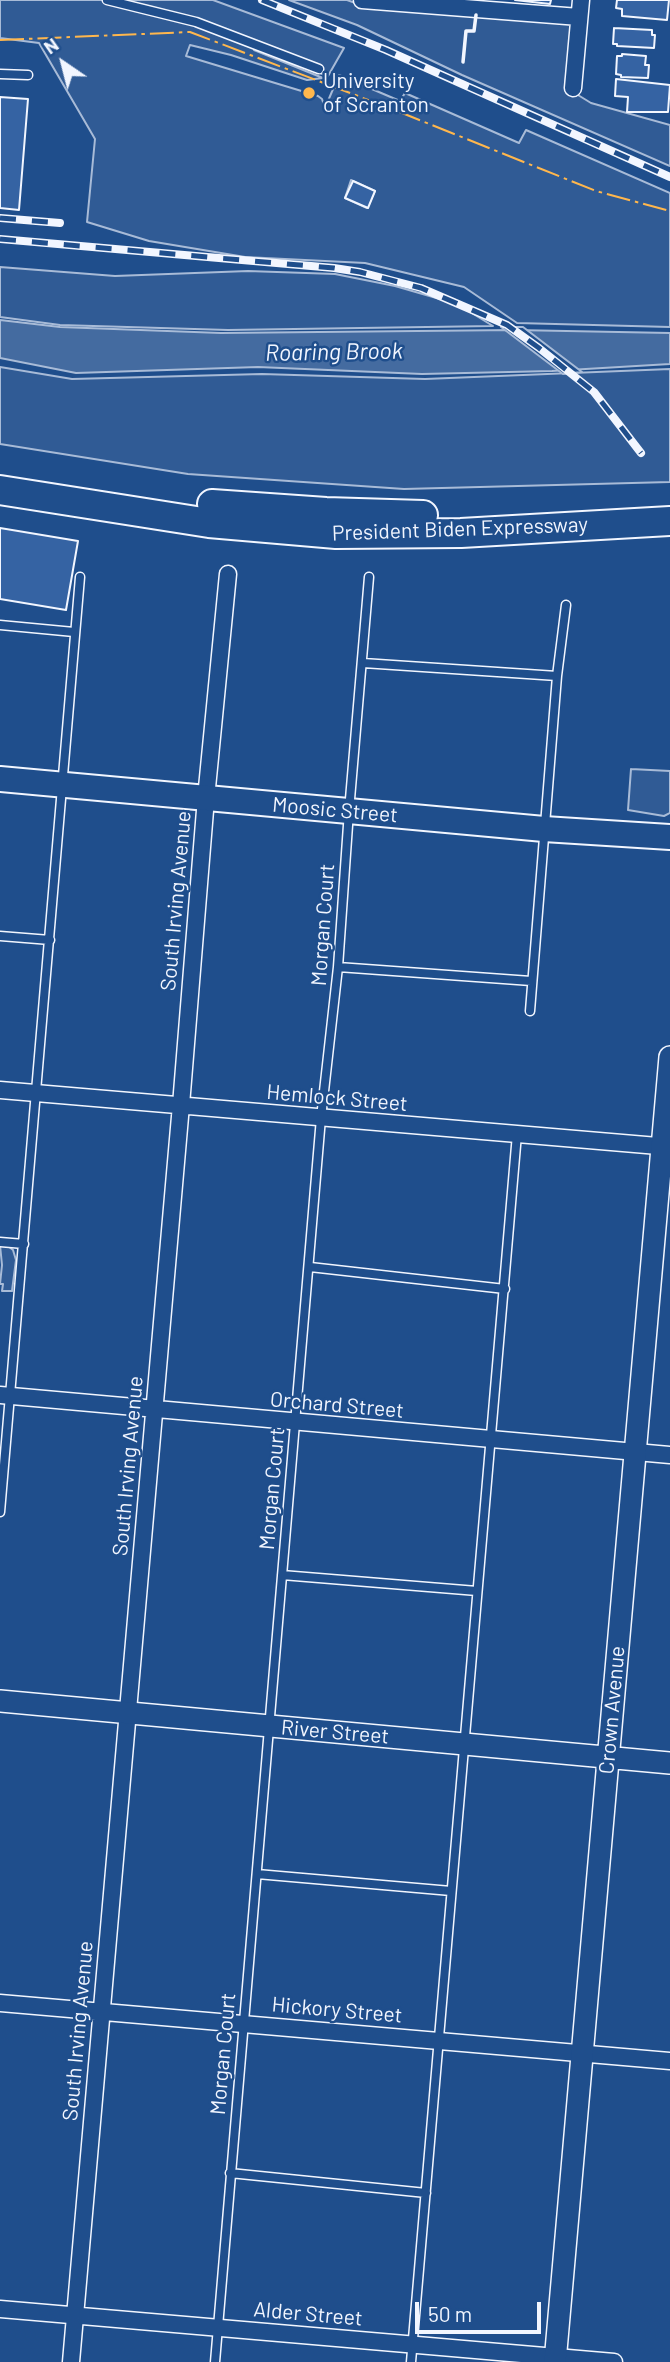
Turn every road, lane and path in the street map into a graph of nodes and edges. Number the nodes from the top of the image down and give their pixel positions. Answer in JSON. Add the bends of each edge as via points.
{"nodes":[{"id":1,"x":107,"y":0,"type":"edge"},
{"id":2,"x":362,"y":0,"type":"edge"},
{"id":3,"x":581,"y":0,"type":"edge"},
{"id":4,"x":579,"y":17,"type":"junction"},
{"id":5,"x":319,"y":69,"type":"dead end"},
{"id":6,"x":0,"y":74,"type":"edge"},
{"id":7,"x":28,"y":75,"type":"dead end"},
{"id":8,"x":573,"y":88,"type":"dead end"},
{"id":9,"x":0,"y":471,"type":"edge"},
{"id":10,"x":0,"y":490,"type":"edge"},
{"id":11,"x":670,"y":503,"type":"edge"},
{"id":12,"x":670,"y":521,"type":"edge"},
{"id":13,"x":228,"y":574,"type":"dead end"},
{"id":14,"x":80,"y":577,"type":"dead end"},
{"id":15,"x":369,"y":577,"type":"dead end"},
{"id":16,"x":566,"y":605,"type":"dead end"},
{"id":17,"x":0,"y":625,"type":"edge"},
{"id":18,"x":74,"y":632,"type":"junction"},
{"id":19,"x":363,"y":663,"type":"junction"},
{"id":20,"x":557,"y":676,"type":"junction"},
{"id":21,"x":0,"y":779,"type":"edge"},
{"id":22,"x":64,"y":785,"type":"junction"},
{"id":23,"x":206,"y":798,"type":"junction"},
{"id":24,"x":349,"y":811,"type":"junction"},
{"id":25,"x":544,"y":829,"type":"junction"},
{"id":26,"x":670,"y":837,"type":"edge"},
{"id":27,"x":0,"y":936,"type":"edge"},
{"id":28,"x":50,"y":940,"type":"junction"},
{"id":29,"x":338,"y":967,"type":"junction"},
{"id":30,"x":531,"y":981,"type":"junction"},
{"id":31,"x":530,"y":1011,"type":"dead end"},
{"id":32,"x":670,"y":1057,"type":"edge"},
{"id":33,"x":0,"y":1090,"type":"edge"},
{"id":34,"x":37,"y":1093,"type":"junction"},
{"id":35,"x":181,"y":1105,"type":"junction"},
{"id":36,"x":321,"y":1118,"type":"junction"},
{"id":37,"x":517,"y":1134,"type":"junction"},
{"id":38,"x":666,"y":1146,"type":"edge"},
{"id":39,"x":0,"y":1242,"type":"edge"},
{"id":40,"x":24,"y":1244,"type":"junction"},
{"id":41,"x":310,"y":1267,"type":"junction"},
{"id":42,"x":505,"y":1289,"type":"junction"},
{"id":43,"x":5,"y":1396,"type":"edge"},
{"id":44,"x":154,"y":1408,"type":"junction"},
{"id":45,"x":295,"y":1422,"type":"junction"},
{"id":46,"x":490,"y":1439,"type":"junction"},
{"id":47,"x":635,"y":1452,"type":"junction"},
{"id":48,"x":670,"y":1455,"type":"edge"},
{"id":49,"x":0,"y":1512,"type":"edge"},
{"id":50,"x":282,"y":1575,"type":"junction"},
{"id":51,"x":477,"y":1591,"type":"junction"},
{"id":52,"x":0,"y":1701,"type":"edge"},
{"id":53,"x":128,"y":1713,"type":"junction"},
{"id":54,"x":269,"y":1726,"type":"junction"},
{"id":55,"x":465,"y":1743,"type":"junction"},
{"id":56,"x":608,"y":1756,"type":"junction"},
{"id":57,"x":670,"y":1763,"type":"edge"},
{"id":58,"x":257,"y":1874,"type":"junction"},
{"id":59,"x":451,"y":1891,"type":"junction"},
{"id":60,"x":0,"y":2003,"type":"edge"},
{"id":61,"x":101,"y":2010,"type":"junction"},
{"id":62,"x":244,"y":2022,"type":"junction"},
{"id":63,"x":439,"y":2040,"type":"junction"},
{"id":64,"x":582,"y":2053,"type":"junction"},
{"id":65,"x":670,"y":2061,"type":"edge"},
{"id":66,"x":230,"y":2173,"type":"junction"},
{"id":67,"x":426,"y":2193,"type":"junction"},
{"id":68,"x":0,"y":2309,"type":"edge"},
{"id":69,"x":75,"y":2315,"type":"junction"},
{"id":70,"x":218,"y":2328,"type":"junction"},
{"id":71,"x":413,"y":2344,"type":"junction"},
{"id":72,"x":555,"y":2360,"type":"edge"},
{"id":73,"x":71,"y":2362,"type":"edge"},
{"id":74,"x":215,"y":2362,"type":"edge"},
{"id":75,"x":411,"y":2362,"type":"edge"},
{"id":76,"x":614,"y":2362,"type":"edge"}],
"edges":[{"from":1,"to":5,"type":"lane","via":[[196,22]]},
{"from":2,"to":4,"type":"street"},
{"from":3,"to":4,"type":"street"},
{"from":4,"to":8,"type":"street"},
{"from":6,"to":7,"type":"lane"},
{"from":9,"to":11,"type":"highway","name":"President Biden Expressway","via":[[172,500],[336,513],[511,514]]},
{"from":10,"to":12,"type":"highway","name":"President Biden Expressway","via":[[209,523],[336,534],[461,533]]},
{"from":13,"to":23,"type":"street","name":"South Irving Avenue"},
{"from":14,"to":18,"type":"lane"},
{"from":15,"to":19,"type":"lane","name":"Morgan Court"},
{"from":16,"to":20,"type":"lane"},
{"from":17,"to":18,"type":"lane"},
{"from":18,"to":22,"type":"lane"},
{"from":19,"to":20,"type":"lane"},
{"from":19,"to":24,"type":"lane","name":"Morgan Court"},
{"from":20,"to":25,"type":"lane"},
{"from":21,"to":22,"type":"main road","name":"Moosic Street"},
{"from":22,"to":23,"type":"main road","name":"Moosic Street"},
{"from":22,"to":28,"type":"lane"},
{"from":23,"to":24,"type":"main road","name":"Moosic Street"},
{"from":23,"to":35,"type":"street","name":"South Irving Avenue"},
{"from":24,"to":25,"type":"main road","name":"Moosic Street"},
{"from":24,"to":29,"type":"lane","name":"Morgan Court"},
{"from":25,"to":26,"type":"main road","name":"Moosic Street"},
{"from":25,"to":30,"type":"lane"},
{"from":27,"to":28,"type":"lane"},
{"from":28,"to":34,"type":"lane"},
{"from":29,"to":30,"type":"lane"},
{"from":29,"to":36,"type":"lane","name":"Morgan Court"},
{"from":30,"to":31,"type":"lane"},
{"from":32,"to":38,"type":"main road","name":"Crown Avenue"},
{"from":33,"to":34,"type":"street","name":"Hemlock Street"},
{"from":34,"to":35,"type":"street","name":"Hemlock Street"},
{"from":34,"to":40,"type":"lane"},
{"from":35,"to":36,"type":"street","name":"Hemlock Street"},
{"from":35,"to":44,"type":"street","name":"South Irving Avenue"},
{"from":36,"to":37,"type":"street","name":"Hemlock Street"},
{"from":36,"to":41,"type":"lane","name":"Morgan Court"},
{"from":37,"to":38,"type":"street","name":"Hemlock Street"},
{"from":37,"to":42,"type":"lane"},
{"from":38,"to":47,"type":"main road","name":"Crown Avenue"},
{"from":39,"to":40,"type":"lane"},
{"from":40,"to":43,"type":"lane"},
{"from":41,"to":42,"type":"lane"},
{"from":41,"to":45,"type":"lane","name":"Morgan Court"},
{"from":42,"to":46,"type":"lane"},
{"from":43,"to":44,"type":"street","name":"Orchard Street"},
{"from":43,"to":49,"type":"lane"},
{"from":44,"to":45,"type":"street","name":"Orchard Street"},
{"from":44,"to":53,"type":"street","name":"South Irving Avenue"},
{"from":45,"to":46,"type":"street","name":"Orchard Street"},
{"from":45,"to":50,"type":"lane","name":"Morgan Court"},
{"from":46,"to":47,"type":"street","name":"Orchard Street"},
{"from":46,"to":51,"type":"lane"},
{"from":47,"to":48,"type":"street","name":"Orchard Street"},
{"from":47,"to":56,"type":"main road","name":"Crown Avenue"},
{"from":50,"to":51,"type":"lane"},
{"from":50,"to":54,"type":"lane","name":"Morgan Court"},
{"from":51,"to":55,"type":"lane"},
{"from":52,"to":53,"type":"main road","name":"River Street"},
{"from":53,"to":54,"type":"main road","name":"River Street"},
{"from":53,"to":61,"type":"street","name":"South Irving Avenue"},
{"from":54,"to":55,"type":"main road","name":"River Street"},
{"from":54,"to":58,"type":"lane","name":"Morgan Court"},
{"from":55,"to":56,"type":"main road","name":"River Street"},
{"from":55,"to":59,"type":"lane"},
{"from":56,"to":57,"type":"main road","name":"River Street"},
{"from":56,"to":64,"type":"main road","name":"Crown Avenue"},
{"from":58,"to":59,"type":"lane"},
{"from":58,"to":62,"type":"lane","name":"Morgan Court"},
{"from":59,"to":63,"type":"lane"},
{"from":60,"to":61,"type":"street","name":"Hickory Street"},
{"from":61,"to":62,"type":"street","name":"Hickory Street"},
{"from":61,"to":69,"type":"street","name":"South Irving Avenue"},
{"from":62,"to":63,"type":"street","name":"Hickory Street"},
{"from":62,"to":66,"type":"lane","name":"Morgan Court"},
{"from":63,"to":64,"type":"street","name":"Hickory Street"},
{"from":63,"to":67,"type":"lane"},
{"from":64,"to":65,"type":"street","name":"Hickory Street"},
{"from":64,"to":72,"type":"main road","name":"Crown Avenue"},
{"from":66,"to":67,"type":"lane"},
{"from":66,"to":70,"type":"lane","name":"Morgan Court"},
{"from":67,"to":71,"type":"lane"},
{"from":68,"to":69,"type":"street","name":"Alder Street"},
{"from":69,"to":70,"type":"street","name":"Alder Street"},
{"from":69,"to":73,"type":"street","name":"South Irving Avenue"},
{"from":70,"to":71,"type":"street","name":"Alder Street"},
{"from":70,"to":74,"type":"lane","name":"Morgan Court"},
{"from":71,"to":72,"type":"street","name":"Alder Street"},
{"from":71,"to":75,"type":"lane"},
{"from":72,"to":76,"type":"street","name":"Alder Street"}]}
